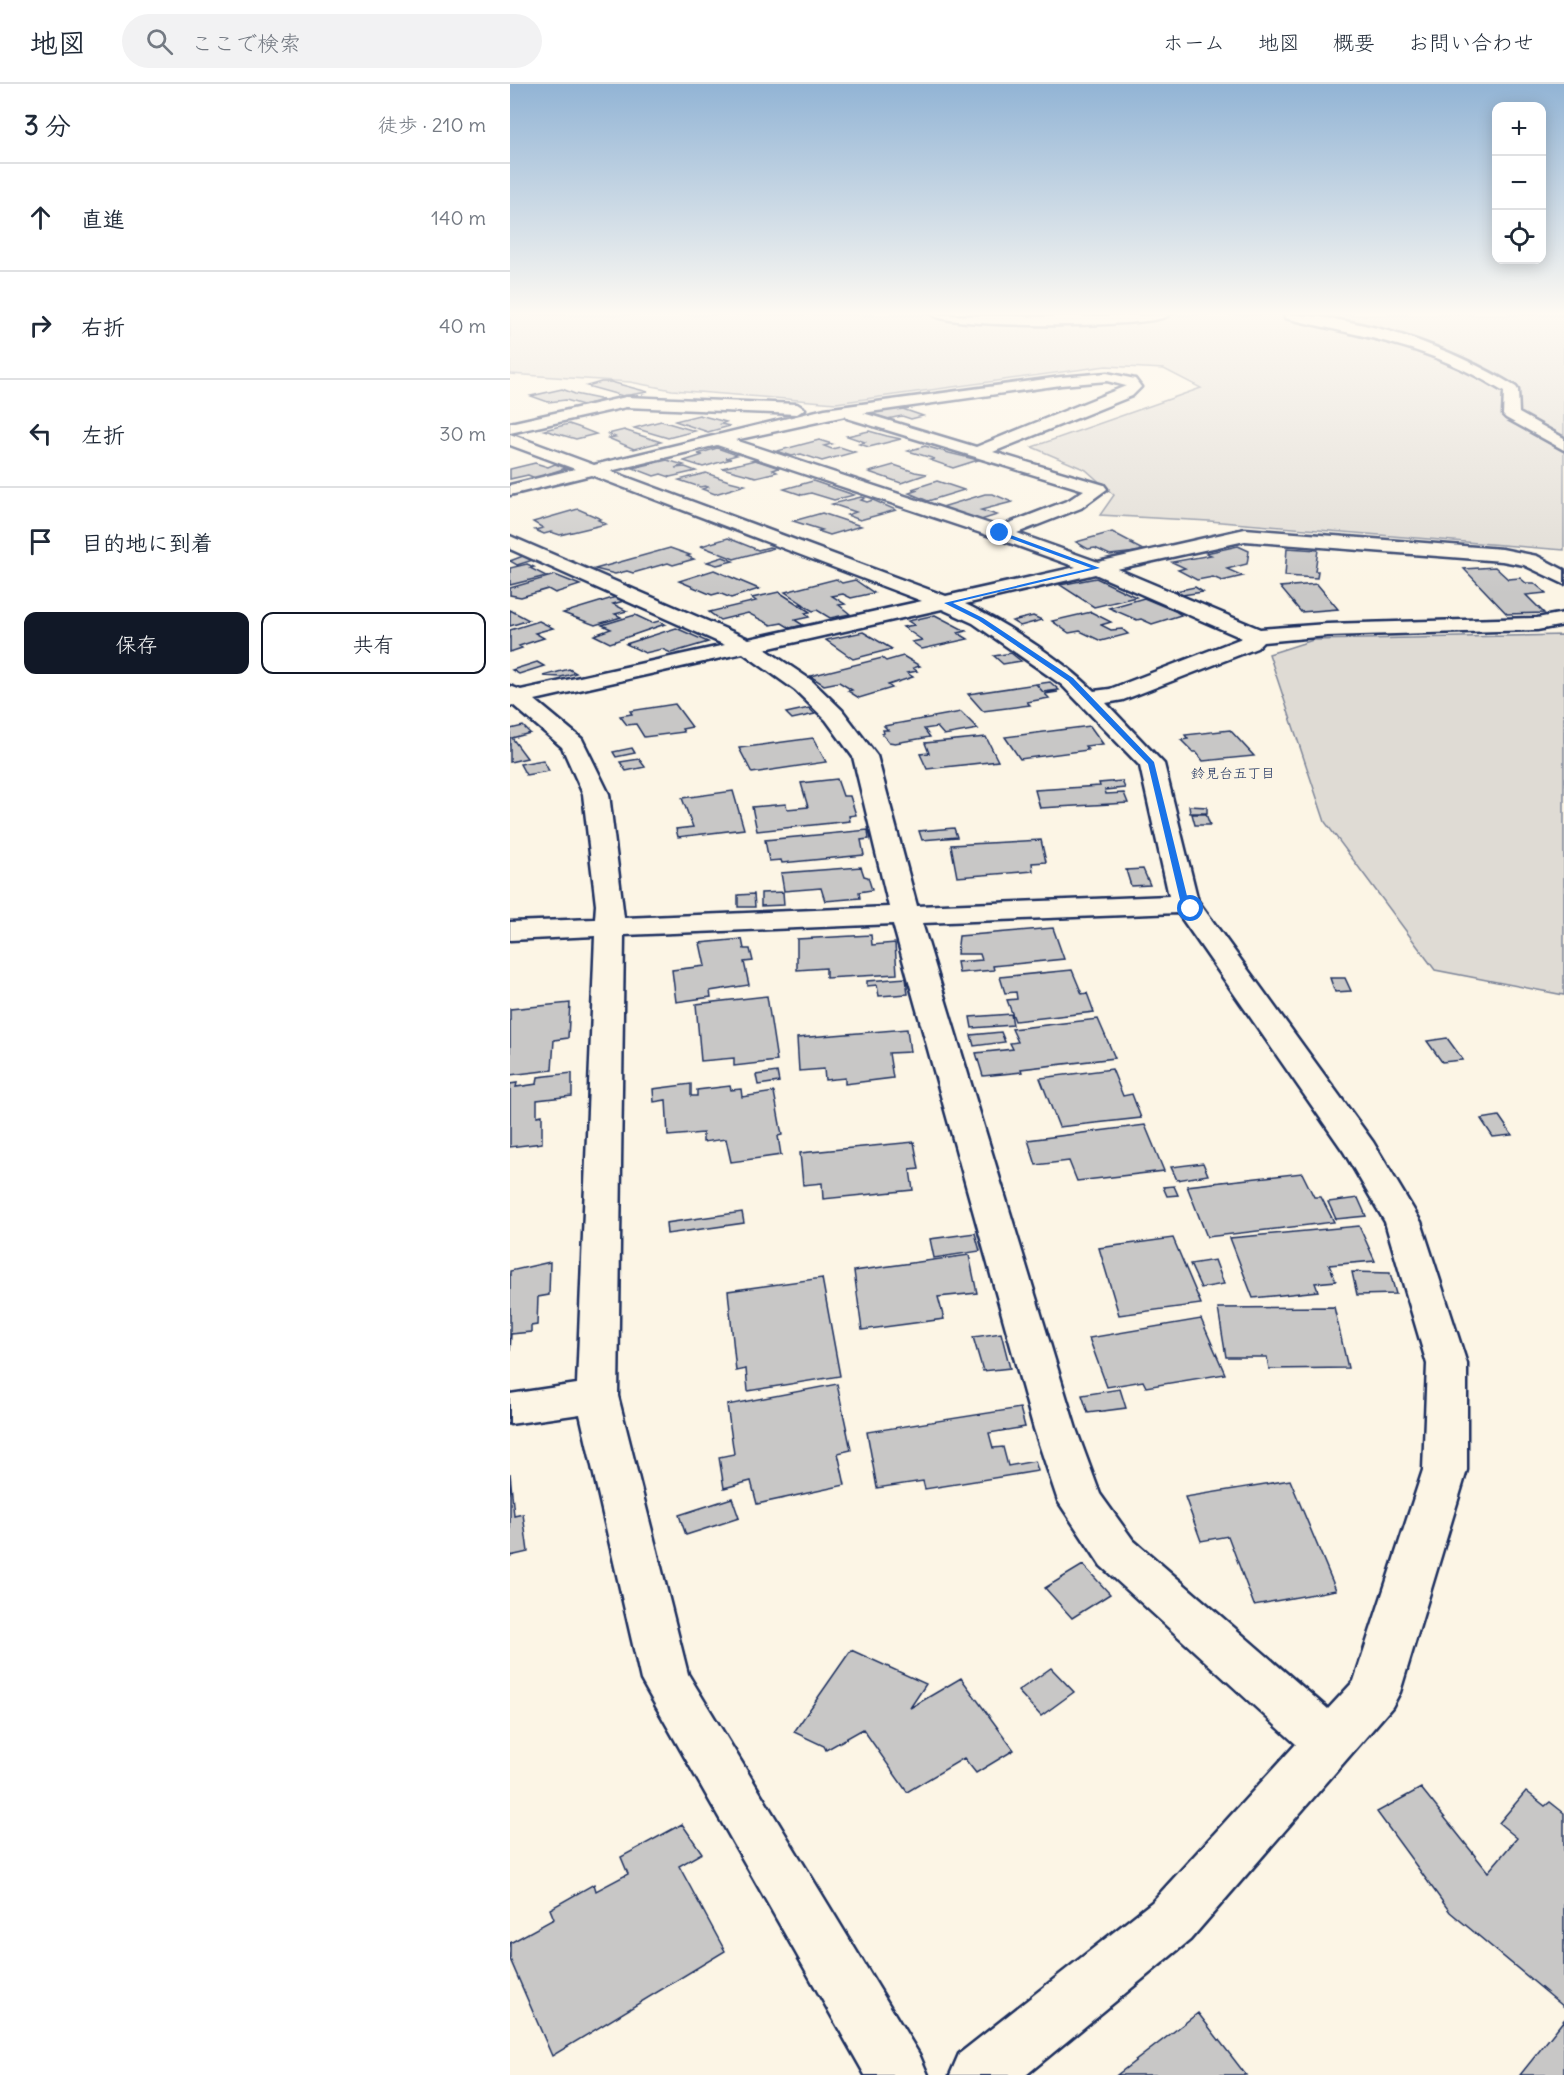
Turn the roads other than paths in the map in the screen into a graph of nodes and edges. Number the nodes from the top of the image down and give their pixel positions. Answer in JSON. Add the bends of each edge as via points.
{"nodes":[{"id":1,"x":600,"y":408,"type":"edge"},
{"id":2,"x":777,"y":408,"type":"edge"},
{"id":3,"x":869,"y":408,"type":"edge"},
{"id":4,"x":1089,"y":408,"type":"edge"},
{"id":5,"x":1511,"y":408,"type":"edge"},
{"id":6,"x":833,"y":413,"type":"junction"},
{"id":7,"x":510,"y":428,"type":"edge"},
{"id":8,"x":510,"y":439,"type":"edge"},
{"id":9,"x":718,"y":440,"type":"junction"},
{"id":10,"x":1564,"y":445,"type":"edge"},
{"id":11,"x":978,"y":452,"type":"junction"},
{"id":12,"x":590,"y":470,"type":"junction"},
{"id":13,"x":510,"y":490,"type":"edge"},
{"id":14,"x":1000,"y":533,"type":"junction"},
{"id":15,"x":510,"y":542,"type":"edge"},
{"id":16,"x":1097,"y":568,"type":"junction"},
{"id":17,"x":1564,"y":578,"type":"edge"},
{"id":18,"x":947,"y":603,"type":"junction"},
{"id":19,"x":1564,"y":619,"type":"edge"},
{"id":20,"x":1257,"y":636,"type":"junction"},
{"id":21,"x":748,"y":647,"type":"junction"},
{"id":22,"x":513,"y":697,"type":"edge"},
{"id":23,"x":1089,"y":699,"type":"junction"},
{"id":24,"x":1185,"y":904,"type":"junction"},
{"id":25,"x":905,"y":916,"type":"junction"},
{"id":26,"x":610,"y":927,"type":"junction"},
{"id":27,"x":510,"y":931,"type":"edge"},
{"id":28,"x":597,"y":1396,"type":"junction"},
{"id":29,"x":510,"y":1409,"type":"edge"},
{"id":30,"x":1329,"y":1742,"type":"junction"},
{"id":31,"x":898,"y":2075,"type":"edge"},
{"id":32,"x":980,"y":2075,"type":"edge"}],
"edges":[{"from":1,"to":7,"type":"street"},
{"from":2,"to":6,"type":"street"},
{"from":3,"to":6,"type":"street"},
{"from":4,"to":11,"type":"street"},
{"from":5,"to":10,"type":"street","via":[[1511,415]]},
{"from":6,"to":9,"type":"street"},
{"from":6,"to":11,"type":"street"},
{"from":8,"to":12,"type":"street"},
{"from":9,"to":12,"type":"street"},
{"from":9,"to":14,"type":"street"},
{"from":11,"to":14,"type":"street","via":[[1098,489],[1075,504]]},
{"from":12,"to":13,"type":"street"},
{"from":12,"to":18,"type":"street"},
{"from":14,"to":16,"type":"street"},
{"from":15,"to":21,"type":"street"},
{"from":16,"to":17,"type":"street","via":[[1245,535],[1502,555],[1530,560]]},
{"from":16,"to":18,"type":"street"},
{"from":16,"to":20,"type":"street"},
{"from":18,"to":21,"type":"street"},
{"from":18,"to":23,"type":"street","via":[[980,619],[1070,680]]},
{"from":19,"to":20,"type":"street","via":[[1537,624]]},
{"from":20,"to":23,"type":"street","via":[[1249,643],[1114,695]]},
{"from":21,"to":22,"type":"street"},
{"from":21,"to":25,"type":"street","via":[[803,685],[834,715],[865,756]]},
{"from":22,"to":26,"type":"street","via":[[573,744],[596,794]]},
{"from":23,"to":24,"type":"street","via":[[1152,764]]},
{"from":24,"to":25,"type":"street"},
{"from":24,"to":30,"type":"street","via":[[1354,1141],[1403,1222],[1447,1364],[1442,1481],[1375,1692]]},
{"from":25,"to":26,"type":"street"},
{"from":25,"to":30,"type":"street","via":[[1055,1429],[1080,1501],[1117,1553]]},
{"from":26,"to":27,"type":"street"},
{"from":26,"to":28,"type":"street"},
{"from":28,"to":29,"type":"street"},
{"from":28,"to":31,"type":"street","via":[[665,1680]]},
{"from":30,"to":32,"type":"street","via":[[1171,1921]]}]}
